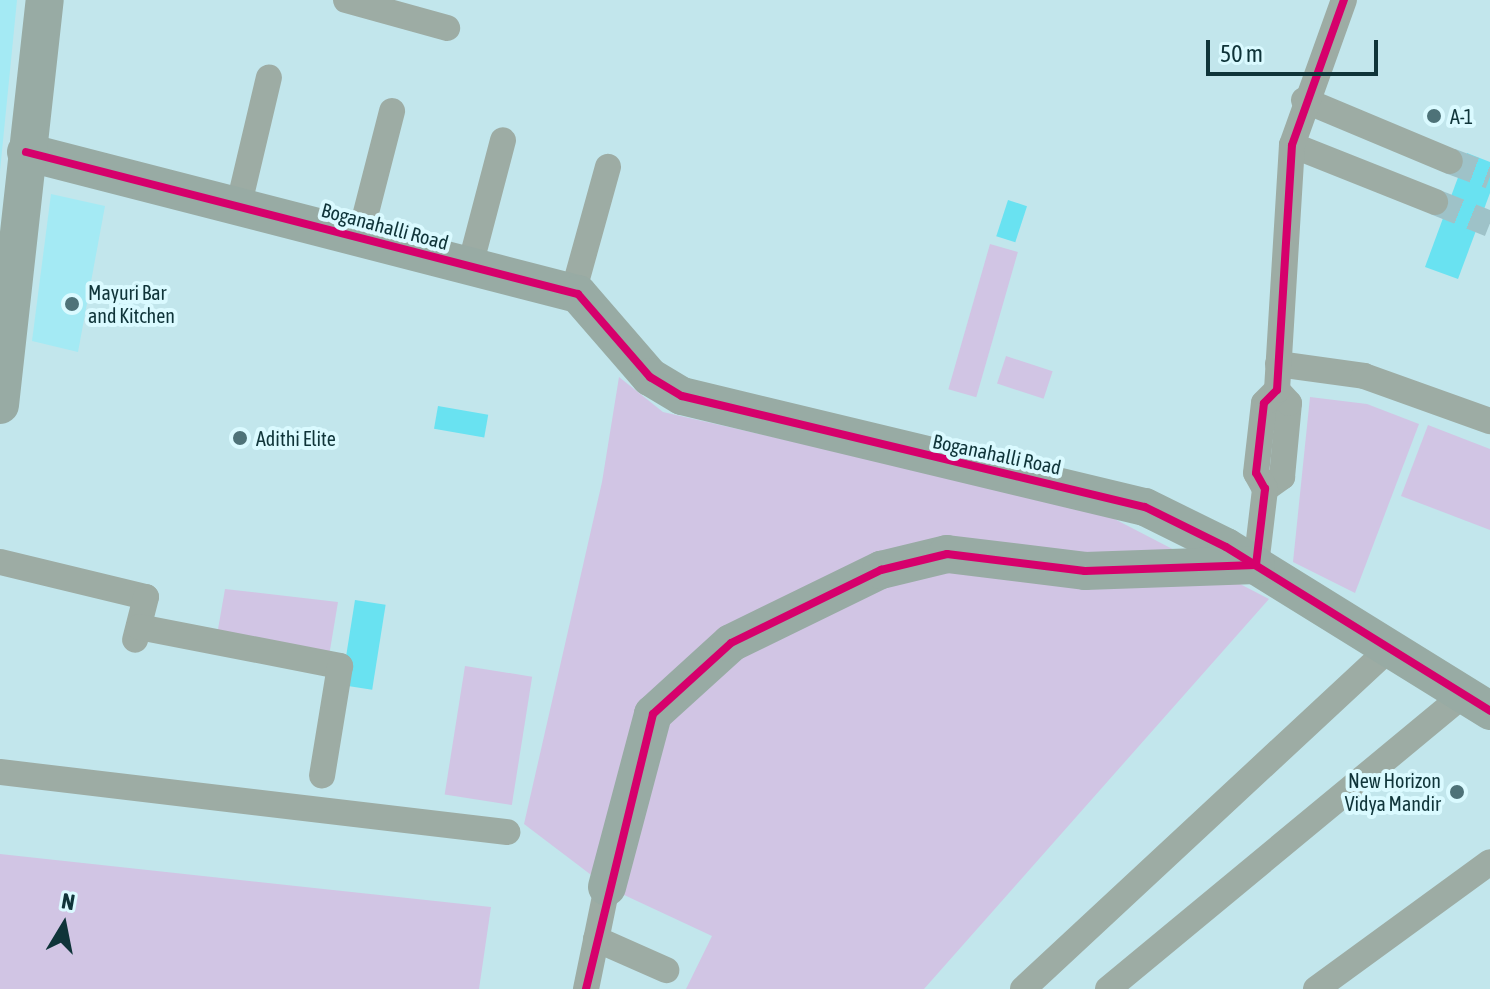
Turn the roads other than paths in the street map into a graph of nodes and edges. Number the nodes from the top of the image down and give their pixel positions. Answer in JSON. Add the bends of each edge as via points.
{"nodes":[{"id":1,"x":45,"y":0,"type":"edge"},
{"id":2,"x":346,"y":0,"type":"edge"},
{"id":3,"x":1344,"y":0,"type":"edge"},
{"id":4,"x":447,"y":28,"type":"dead end"},
{"id":5,"x":269,"y":77,"type":"dead end"},
{"id":6,"x":1304,"y":100,"type":"junction"},
{"id":7,"x":392,"y":111,"type":"dead end"},
{"id":8,"x":503,"y":140,"type":"dead end"},
{"id":9,"x":1292,"y":145,"type":"junction"},
{"id":10,"x":26,"y":152,"type":"junction"},
{"id":11,"x":1450,"y":161,"type":"tunnel mouth"},
{"id":12,"x":608,"y":167,"type":"dead end"},
{"id":13,"x":1435,"y":202,"type":"tunnel mouth"},
{"id":14,"x":239,"y":204,"type":"junction"},
{"id":15,"x":360,"y":236,"type":"junction"},
{"id":16,"x":470,"y":266,"type":"junction"},
{"id":17,"x":573,"y":293,"type":"junction"},
{"id":18,"x":1277,"y":377,"type":"junction"},
{"id":19,"x":0,"y":405,"type":"edge"},
{"id":20,"x":1490,"y":421,"type":"edge"},
{"id":21,"x":0,"y":562,"type":"edge"},
{"id":22,"x":1256,"y":565,"type":"junction"},
{"id":23,"x":1391,"y":647,"type":"junction"},
{"id":24,"x":1478,"y":702,"type":"edge"},
{"id":25,"x":0,"y":772,"type":"edge"},
{"id":26,"x":322,"y":776,"type":"dead end"},
{"id":27,"x":507,"y":832,"type":"dead end"},
{"id":28,"x":1490,"y":862,"type":"edge"},
{"id":29,"x":607,"y":887,"type":"joint"},
{"id":30,"x":596,"y":939,"type":"junction"},
{"id":31,"x":666,"y":970,"type":"dead end"},
{"id":32,"x":586,"y":989,"type":"edge"},
{"id":33,"x":1023,"y":989,"type":"edge"},
{"id":34,"x":1108,"y":989,"type":"edge"},
{"id":35,"x":1316,"y":989,"type":"edge"}],
"edges":[{"from":1,"to":10,"type":"street"},
{"from":2,"to":4,"type":"street"},
{"from":3,"to":6,"type":"street"},
{"from":5,"to":14,"type":"street"},
{"from":6,"to":9,"type":"street"},
{"from":6,"to":11,"type":"street"},
{"from":7,"to":15,"type":"street"},
{"from":8,"to":16,"type":"street"},
{"from":9,"to":13,"type":"street"},
{"from":9,"to":18,"type":"street"},
{"from":10,"to":14,"type":"street","name":"Boganahalli Road"},
{"from":10,"to":19,"type":"street"},
{"from":12,"to":17,"type":"street"},
{"from":14,"to":15,"type":"street","name":"Boganahalli Road"},
{"from":15,"to":16,"type":"street","name":"Boganahalli Road"},
{"from":16,"to":17,"type":"street","name":"Boganahalli Road"},
{"from":17,"to":22,"type":"street","name":"Boganahalli Road","via":[[650,377],[682,396],[1145,507]]},
{"from":18,"to":20,"type":"street","via":[[1364,376]]},
{"from":18,"to":22,"type":"street","via":[[1289,403],[1282,477],[1265,489]]},
{"from":21,"to":26,"type":"street","via":[[146,597],[137,634],[340,666]]},
{"from":22,"to":23,"type":"street","name":"Boganahalli Road"},
{"from":22,"to":29,"type":"street","via":[[1085,571],[947,554],[881,570],[731,643],[653,714]]},
{"from":23,"to":24,"type":"street","name":"Boganahalli Road"},
{"from":23,"to":33,"type":"street"},
{"from":24,"to":34,"type":"street"},
{"from":25,"to":27,"type":"street"},
{"from":28,"to":35,"type":"street"},
{"from":29,"to":30,"type":"street"},
{"from":30,"to":31,"type":"street"},
{"from":30,"to":32,"type":"street"}]}
